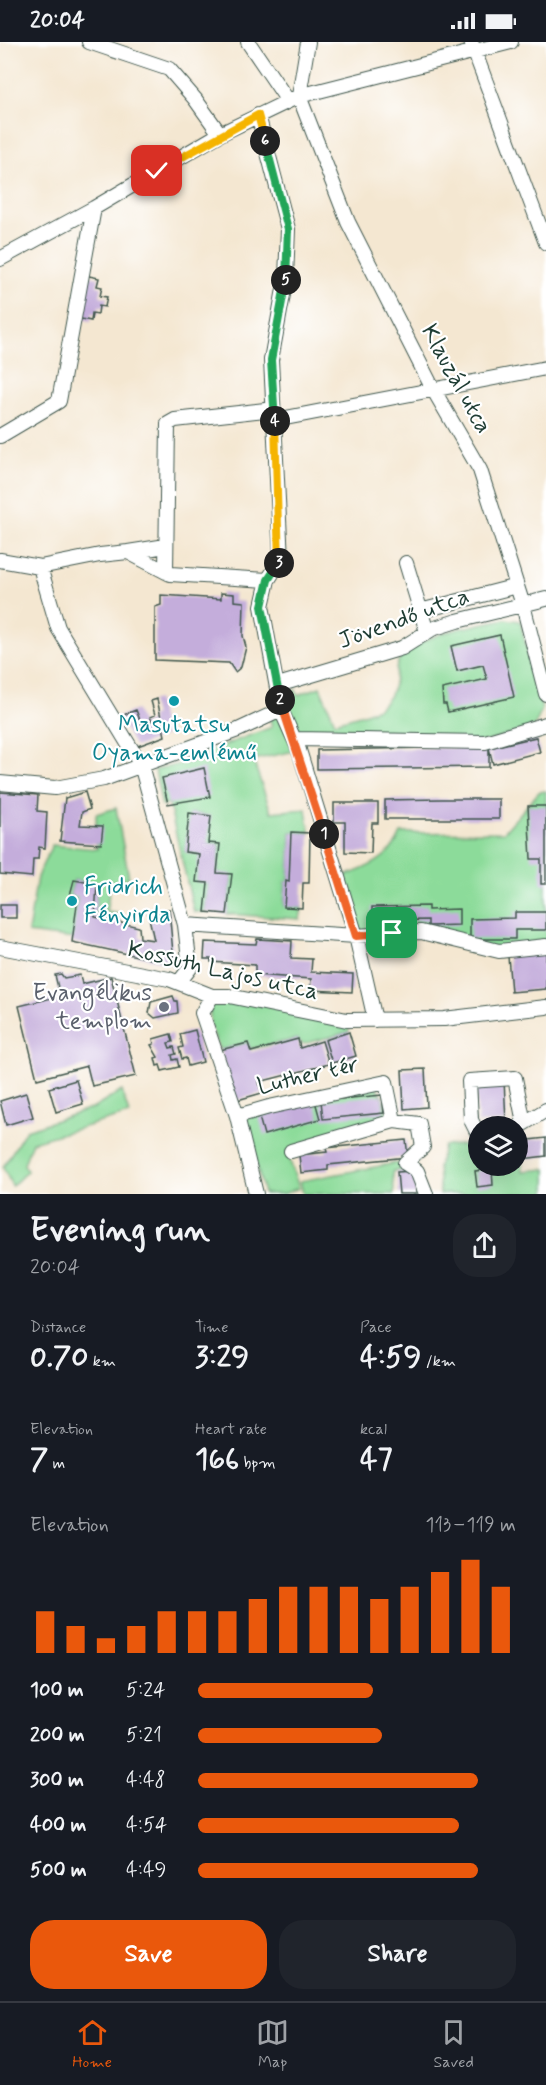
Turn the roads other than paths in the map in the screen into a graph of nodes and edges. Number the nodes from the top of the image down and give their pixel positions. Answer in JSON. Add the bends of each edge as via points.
{"nodes":[{"id":1,"x":89,"y":42,"type":"edge"},
{"id":2,"x":248,"y":42,"type":"edge"},
{"id":3,"x":308,"y":42,"type":"edge"},
{"id":4,"x":511,"y":42,"type":"edge"},
{"id":5,"x":472,"y":47,"type":"edge"},
{"id":6,"x":294,"y":99,"type":"junction"},
{"id":7,"x":258,"y":115,"type":"junction"},
{"id":8,"x":220,"y":134,"type":"junction"},
{"id":9,"x":94,"y":208,"type":"junction"},
{"id":10,"x":546,"y":243,"type":"edge"},
{"id":11,"x":0,"y":259,"type":"edge"},
{"id":12,"x":546,"y":368,"type":"edge"},
{"id":13,"x":433,"y":389,"type":"junction"},
{"id":14,"x":275,"y":414,"type":"junction"},
{"id":15,"x":0,"y":436,"type":"edge"},
{"id":16,"x":166,"y":546,"type":"junction"},
{"id":17,"x":128,"y":552,"type":"junction"},
{"id":18,"x":0,"y":560,"type":"edge"},
{"id":19,"x":406,"y":563,"type":"dead end"},
{"id":20,"x":40,"y":567,"type":"junction"},
{"id":21,"x":166,"y":572,"type":"junction"},
{"id":22,"x":268,"y":580,"type":"junction"},
{"id":23,"x":517,"y":586,"type":"junction"},
{"id":24,"x":546,"y":599,"type":"edge"},
{"id":25,"x":523,"y":605,"type":"junction"},
{"id":26,"x":420,"y":611,"type":"junction"},
{"id":27,"x":427,"y":632,"type":"junction"},
{"id":28,"x":278,"y":685,"type":"junction"},
{"id":29,"x":546,"y":694,"type":"edge"},
{"id":30,"x":281,"y":710,"type":"junction"},
{"id":31,"x":546,"y":724,"type":"edge"},
{"id":32,"x":295,"y":740,"type":"junction"},
{"id":33,"x":141,"y":765,"type":"junction"},
{"id":34,"x":0,"y":783,"type":"edge"},
{"id":35,"x":186,"y":925,"type":"junction"},
{"id":36,"x":356,"y":936,"type":"junction"},
{"id":37,"x":0,"y":946,"type":"edge"},
{"id":38,"x":546,"y":946,"type":"edge"},
{"id":39,"x":180,"y":981,"type":"junction"},
{"id":40,"x":212,"y":996,"type":"junction"},
{"id":41,"x":546,"y":1007,"type":"edge"},
{"id":42,"x":375,"y":1020,"type":"junction"},
{"id":43,"x":546,"y":1110,"type":"edge"},
{"id":44,"x":237,"y":1116,"type":"junction"},
{"id":45,"x":471,"y":1116,"type":"edge"},
{"id":46,"x":520,"y":1116,"type":"edge"},
{"id":47,"x":394,"y":1121,"type":"junction"},
{"id":48,"x":528,"y":1121,"type":"edge"},
{"id":49,"x":291,"y":1151,"type":"dead end"},
{"id":50,"x":256,"y":1194,"type":"edge"},
{"id":51,"x":426,"y":1194,"type":"edge"}],
"edges":[{"from":1,"to":8,"type":"street","via":[[169,69]]},
{"from":2,"to":6,"type":"street","name":"Klauzál utca"},
{"from":3,"to":6,"type":"street"},
{"from":4,"to":5,"type":"street"},
{"from":5,"to":6,"type":"street"},
{"from":5,"to":10,"type":"street"},
{"from":6,"to":7,"type":"street"},
{"from":6,"to":13,"type":"street","name":"Klauzál utca","via":[[348,222]]},
{"from":7,"to":8,"type":"street"},
{"from":7,"to":14,"type":"street","via":[[288,229],[286,278],[271,360]]},
{"from":8,"to":9,"type":"street"},
{"from":9,"to":11,"type":"street"},
{"from":9,"to":15,"type":"street","via":[[59,401]]},
{"from":12,"to":13,"type":"street"},
{"from":13,"to":14,"type":"street"},
{"from":13,"to":23,"type":"street","name":"Klauzál utca","via":[[480,470]]},
{"from":14,"to":16,"type":"street","via":[[175,420],[168,424]]},
{"from":14,"to":22,"type":"street","via":[[281,559]]},
{"from":16,"to":17,"type":"street"},
{"from":16,"to":21,"type":"street"},
{"from":17,"to":20,"type":"street"},
{"from":17,"to":21,"type":"street"},
{"from":18,"to":20,"type":"street"},
{"from":19,"to":26,"type":"street"},
{"from":20,"to":33,"type":"street","via":[[58,628]]},
{"from":21,"to":22,"type":"street"},
{"from":22,"to":28,"type":"street","via":[[262,606]]},
{"from":23,"to":25,"type":"street","name":"Klauzál utca"},
{"from":23,"to":26,"type":"street"},
{"from":24,"to":25,"type":"street","name":"Jövendő utca"},
{"from":25,"to":27,"type":"street","name":"Jövendő utca"},
{"from":25,"to":29,"type":"street","name":"Klauzál utca"},
{"from":26,"to":27,"type":"street"},
{"from":27,"to":28,"type":"street","name":"Jövendő utca","via":[[402,648]]},
{"from":28,"to":30,"type":"street"},
{"from":30,"to":32,"type":"street"},
{"from":30,"to":33,"type":"street"},
{"from":31,"to":32,"type":"street","via":[[485,742]]},
{"from":32,"to":36,"type":"street"},
{"from":33,"to":34,"type":"street","via":[[104,779],[55,788]]},
{"from":33,"to":35,"type":"street"},
{"from":35,"to":36,"type":"street"},
{"from":35,"to":39,"type":"street","via":[[190,968]]},
{"from":36,"to":38,"type":"street","via":[[421,932],[498,951]]},
{"from":36,"to":42,"type":"street"},
{"from":37,"to":39,"type":"street","name":"Kossuth Lajos utca"},
{"from":39,"to":40,"type":"street","name":"Kossuth Lajos utca"},
{"from":40,"to":42,"type":"street","name":"Kossuth Lajos utca","via":[[229,996],[323,1017]]},
{"from":40,"to":44,"type":"street","via":[[202,1013]]},
{"from":41,"to":42,"type":"street","name":"Kossuth Lajos utca","via":[[444,1019]]},
{"from":43,"to":48,"type":"street"},
{"from":44,"to":47,"type":"street","name":"Luther tér","via":[[386,1082]]},
{"from":44,"to":50,"type":"street"},
{"from":45,"to":46,"type":"street","via":[[469,1081],[515,1078]]},
{"from":47,"to":49,"type":"street"},
{"from":47,"to":51,"type":"street","via":[[420,1124],[423,1147],[405,1163],[417,1171]]}]}
